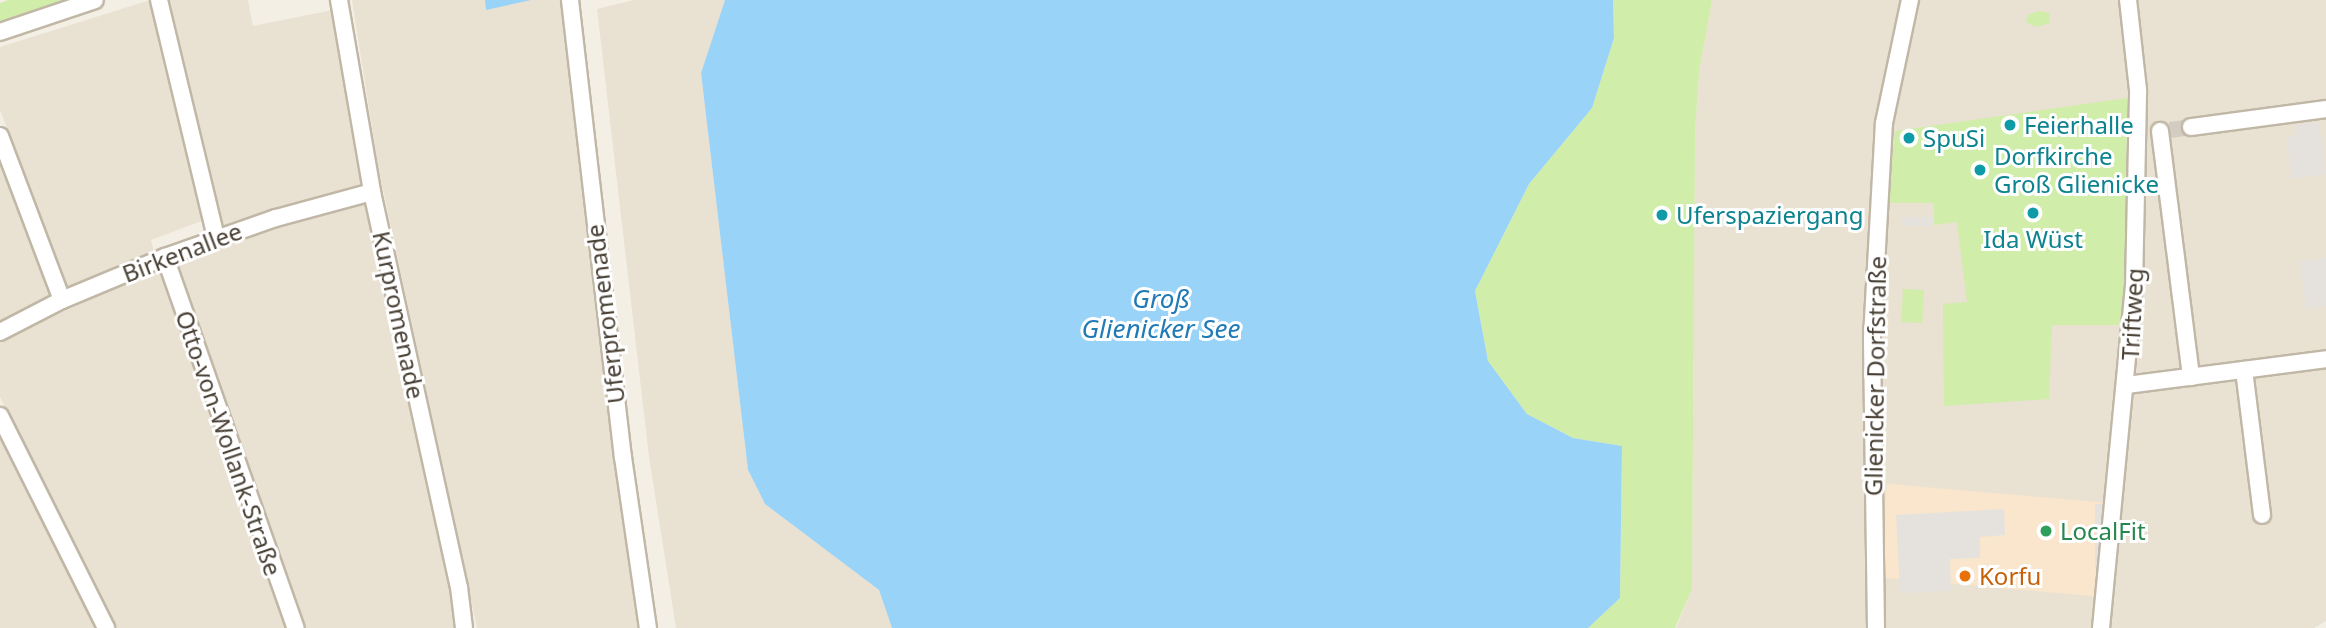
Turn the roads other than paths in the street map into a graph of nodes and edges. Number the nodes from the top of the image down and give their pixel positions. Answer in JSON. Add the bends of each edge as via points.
{"nodes":[{"id":1,"x":95,"y":0,"type":"edge"},
{"id":2,"x":159,"y":0,"type":"edge"},
{"id":3,"x":339,"y":0,"type":"edge"},
{"id":4,"x":570,"y":0,"type":"edge"},
{"id":5,"x":1910,"y":0,"type":"edge"},
{"id":6,"x":2128,"y":0,"type":"edge"},
{"id":7,"x":0,"y":32,"type":"edge"},
{"id":8,"x":2326,"y":109,"type":"edge"},
{"id":9,"x":2191,"y":127,"type":"tunnel mouth"},
{"id":10,"x":2139,"y":133,"type":"junction"},
{"id":11,"x":0,"y":136,"type":"edge"},
{"id":12,"x":372,"y":191,"type":"junction"},
{"id":13,"x":216,"y":238,"type":"junction"},
{"id":14,"x":164,"y":257,"type":"junction"},
{"id":15,"x":62,"y":300,"type":"junction"},
{"id":16,"x":0,"y":332,"type":"edge"},
{"id":17,"x":2326,"y":359,"type":"edge"},
{"id":18,"x":2244,"y":370,"type":"junction"},
{"id":19,"x":2191,"y":377,"type":"junction"},
{"id":20,"x":2127,"y":385,"type":"junction"},
{"id":21,"x":0,"y":416,"type":"edge"},
{"id":22,"x":2262,"y":515,"type":"dead end"},
{"id":23,"x":106,"y":628,"type":"edge"},
{"id":24,"x":296,"y":628,"type":"edge"},
{"id":25,"x":464,"y":628,"type":"edge"},
{"id":26,"x":648,"y":628,"type":"edge"},
{"id":27,"x":1876,"y":628,"type":"edge"},
{"id":28,"x":2101,"y":628,"type":"edge"}],
"edges":[{"from":1,"to":7,"type":"street"},
{"from":2,"to":13,"type":"street"},
{"from":3,"to":12,"type":"street","name":"Kurpromenade"},
{"from":4,"to":26,"type":"street","name":"Uferpromenade","via":[[623,457]]},
{"from":5,"to":27,"type":"street","name":"Glienicker Dorfstraße","via":[[1884,123],[1872,337]]},
{"from":6,"to":10,"type":"street","name":"Triftweg"},
{"from":8,"to":9,"type":"street"},
{"from":10,"to":19,"type":"street","via":[[2165,130]]},
{"from":10,"to":20,"type":"street","name":"Triftweg"},
{"from":11,"to":15,"type":"street"},
{"from":12,"to":13,"type":"street","name":"Birkenallee"},
{"from":12,"to":25,"type":"street","name":"Kurpromenade","via":[[459,587]]},
{"from":13,"to":14,"type":"street","name":"Birkenallee"},
{"from":14,"to":15,"type":"street","name":"Birkenallee"},
{"from":14,"to":24,"type":"street","name":"Otto-von-Wollank-Straße"},
{"from":15,"to":16,"type":"street","name":"Birkenallee"},
{"from":17,"to":18,"type":"street"},
{"from":18,"to":19,"type":"street"},
{"from":18,"to":22,"type":"street"},
{"from":19,"to":20,"type":"street"},
{"from":20,"to":28,"type":"street","name":"Triftweg"},
{"from":21,"to":23,"type":"street"}]}
